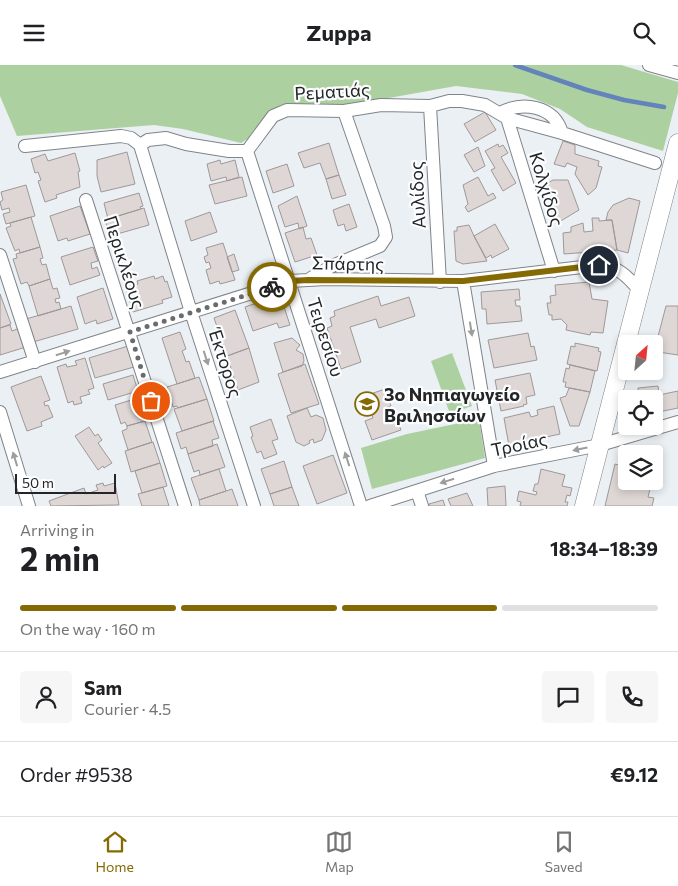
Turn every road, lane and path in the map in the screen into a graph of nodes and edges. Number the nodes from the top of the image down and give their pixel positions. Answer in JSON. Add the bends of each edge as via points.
{"nodes":[{"id":1,"x":649,"y":65,"type":"edge"},
{"id":2,"x":678,"y":73,"type":"edge"},
{"id":3,"x":430,"y":106,"type":"junction"},
{"id":4,"x":344,"y":111,"type":"junction"},
{"id":5,"x":504,"y":116,"type":"junction"},
{"id":6,"x":562,"y":133,"type":"junction"},
{"id":7,"x":678,"y":143,"type":"edge"},
{"id":8,"x":140,"y":145,"type":"junction"},
{"id":9,"x":25,"y":146,"type":"dead end"},
{"id":10,"x":246,"y":151,"type":"junction"},
{"id":11,"x":668,"y":166,"type":"edge"},
{"id":12,"x":86,"y":200,"type":"dead end"},
{"id":13,"x":0,"y":255,"type":"edge"},
{"id":14,"x":554,"y":271,"type":"junction"},
{"id":15,"x":308,"y":280,"type":"junction"},
{"id":16,"x":290,"y":281,"type":"junction"},
{"id":17,"x":463,"y":281,"type":"junction"},
{"id":18,"x":440,"y":282,"type":"junction"},
{"id":19,"x":640,"y":291,"type":"junction"},
{"id":20,"x":191,"y":312,"type":"junction"},
{"id":21,"x":130,"y":332,"type":"junction"},
{"id":22,"x":35,"y":362,"type":"junction"},
{"id":23,"x":0,"y":372,"type":"edge"},
{"id":24,"x":0,"y":412,"type":"edge"},
{"id":25,"x":678,"y":422,"type":"edge"},
{"id":26,"x":600,"y":445,"type":"junction"},
{"id":27,"x":494,"y":467,"type":"junction"},
{"id":28,"x":416,"y":491,"type":"junction"},
{"id":29,"x":29,"y":506,"type":"edge"},
{"id":30,"x":184,"y":506,"type":"edge"},
{"id":31,"x":254,"y":506,"type":"edge"},
{"id":32,"x":361,"y":506,"type":"edge"},
{"id":33,"x":370,"y":506,"type":"edge"},
{"id":34,"x":422,"y":506,"type":"edge"},
{"id":35,"x":584,"y":506,"type":"edge"}],
"edges":[{"from":1,"to":2,"type":"street"},
{"from":3,"to":4,"type":"street","name":"Ρεματιάς","via":[[382,105]]},
{"from":3,"to":5,"type":"street","name":"Ρεματιάς","via":[[462,101],[485,105]]},
{"from":3,"to":18,"type":"street","name":"Αυλίδος"},
{"from":4,"to":10,"type":"street","name":"Ρεματιάς","via":[[288,110],[273,116]]},
{"from":4,"to":15,"type":"street","via":[[386,237],[380,246]]},
{"from":5,"to":6,"type":"street","name":"Ρεματιάς"},
{"from":5,"to":6,"type":"street","via":[[511,107],[537,108],[560,125]]},
{"from":5,"to":14,"type":"street","name":"Κολχίδος"},
{"from":6,"to":11,"type":"street","name":"Ρεματιάς"},
{"from":7,"to":11,"type":"street"},
{"from":8,"to":9,"type":"street","via":[[121,136]]},
{"from":8,"to":10,"type":"street","via":[[148,139],[166,137],[220,150]]},
{"from":8,"to":20,"type":"street","name":"Έκτορος"},
{"from":10,"to":16,"type":"street","name":"Τειρεσίου"},
{"from":11,"to":19,"type":"street"},
{"from":12,"to":21,"type":"street","name":"Περικλέους"},
{"from":13,"to":22,"type":"street"},
{"from":14,"to":17,"type":"street","name":"Σπάρτης"},
{"from":14,"to":19,"type":"street","name":"Σπάρτης","via":[[599,265],[610,267],[624,273]]},
{"from":15,"to":16,"type":"street","name":"Σπάρτης"},
{"from":15,"to":18,"type":"street","name":"Σπάρτης"},
{"from":16,"to":20,"type":"street","name":"Σπάρτης"},
{"from":32,"to":16,"type":"street","name":"Τειρεσίου","one_way":true},
{"from":17,"to":18,"type":"street","name":"Σπάρτης"},
{"from":17,"to":27,"type":"street","one_way":true},
{"from":19,"to":26,"type":"street"},
{"from":20,"to":21,"type":"street","name":"Σπάρτης"},
{"from":20,"to":31,"type":"street","name":"Έκτορος","one_way":true},
{"from":22,"to":21,"type":"street","name":"Σπάρτης","one_way":true},
{"from":21,"to":30,"type":"street","name":"Περικλέους"},
{"from":22,"to":23,"type":"street","name":"Σπάρτης"},
{"from":29,"to":24,"type":"street","one_way":true},
{"from":25,"to":26,"type":"street","name":"Τροίας"},
{"from":26,"to":27,"type":"street","name":"Τροίας","one_way":true},
{"from":26,"to":35,"type":"street"},
{"from":27,"to":28,"type":"street","name":"Τροίας","one_way":true},
{"from":28,"to":33,"type":"street","name":"Τροίας"},
{"from":28,"to":34,"type":"street"}]}
